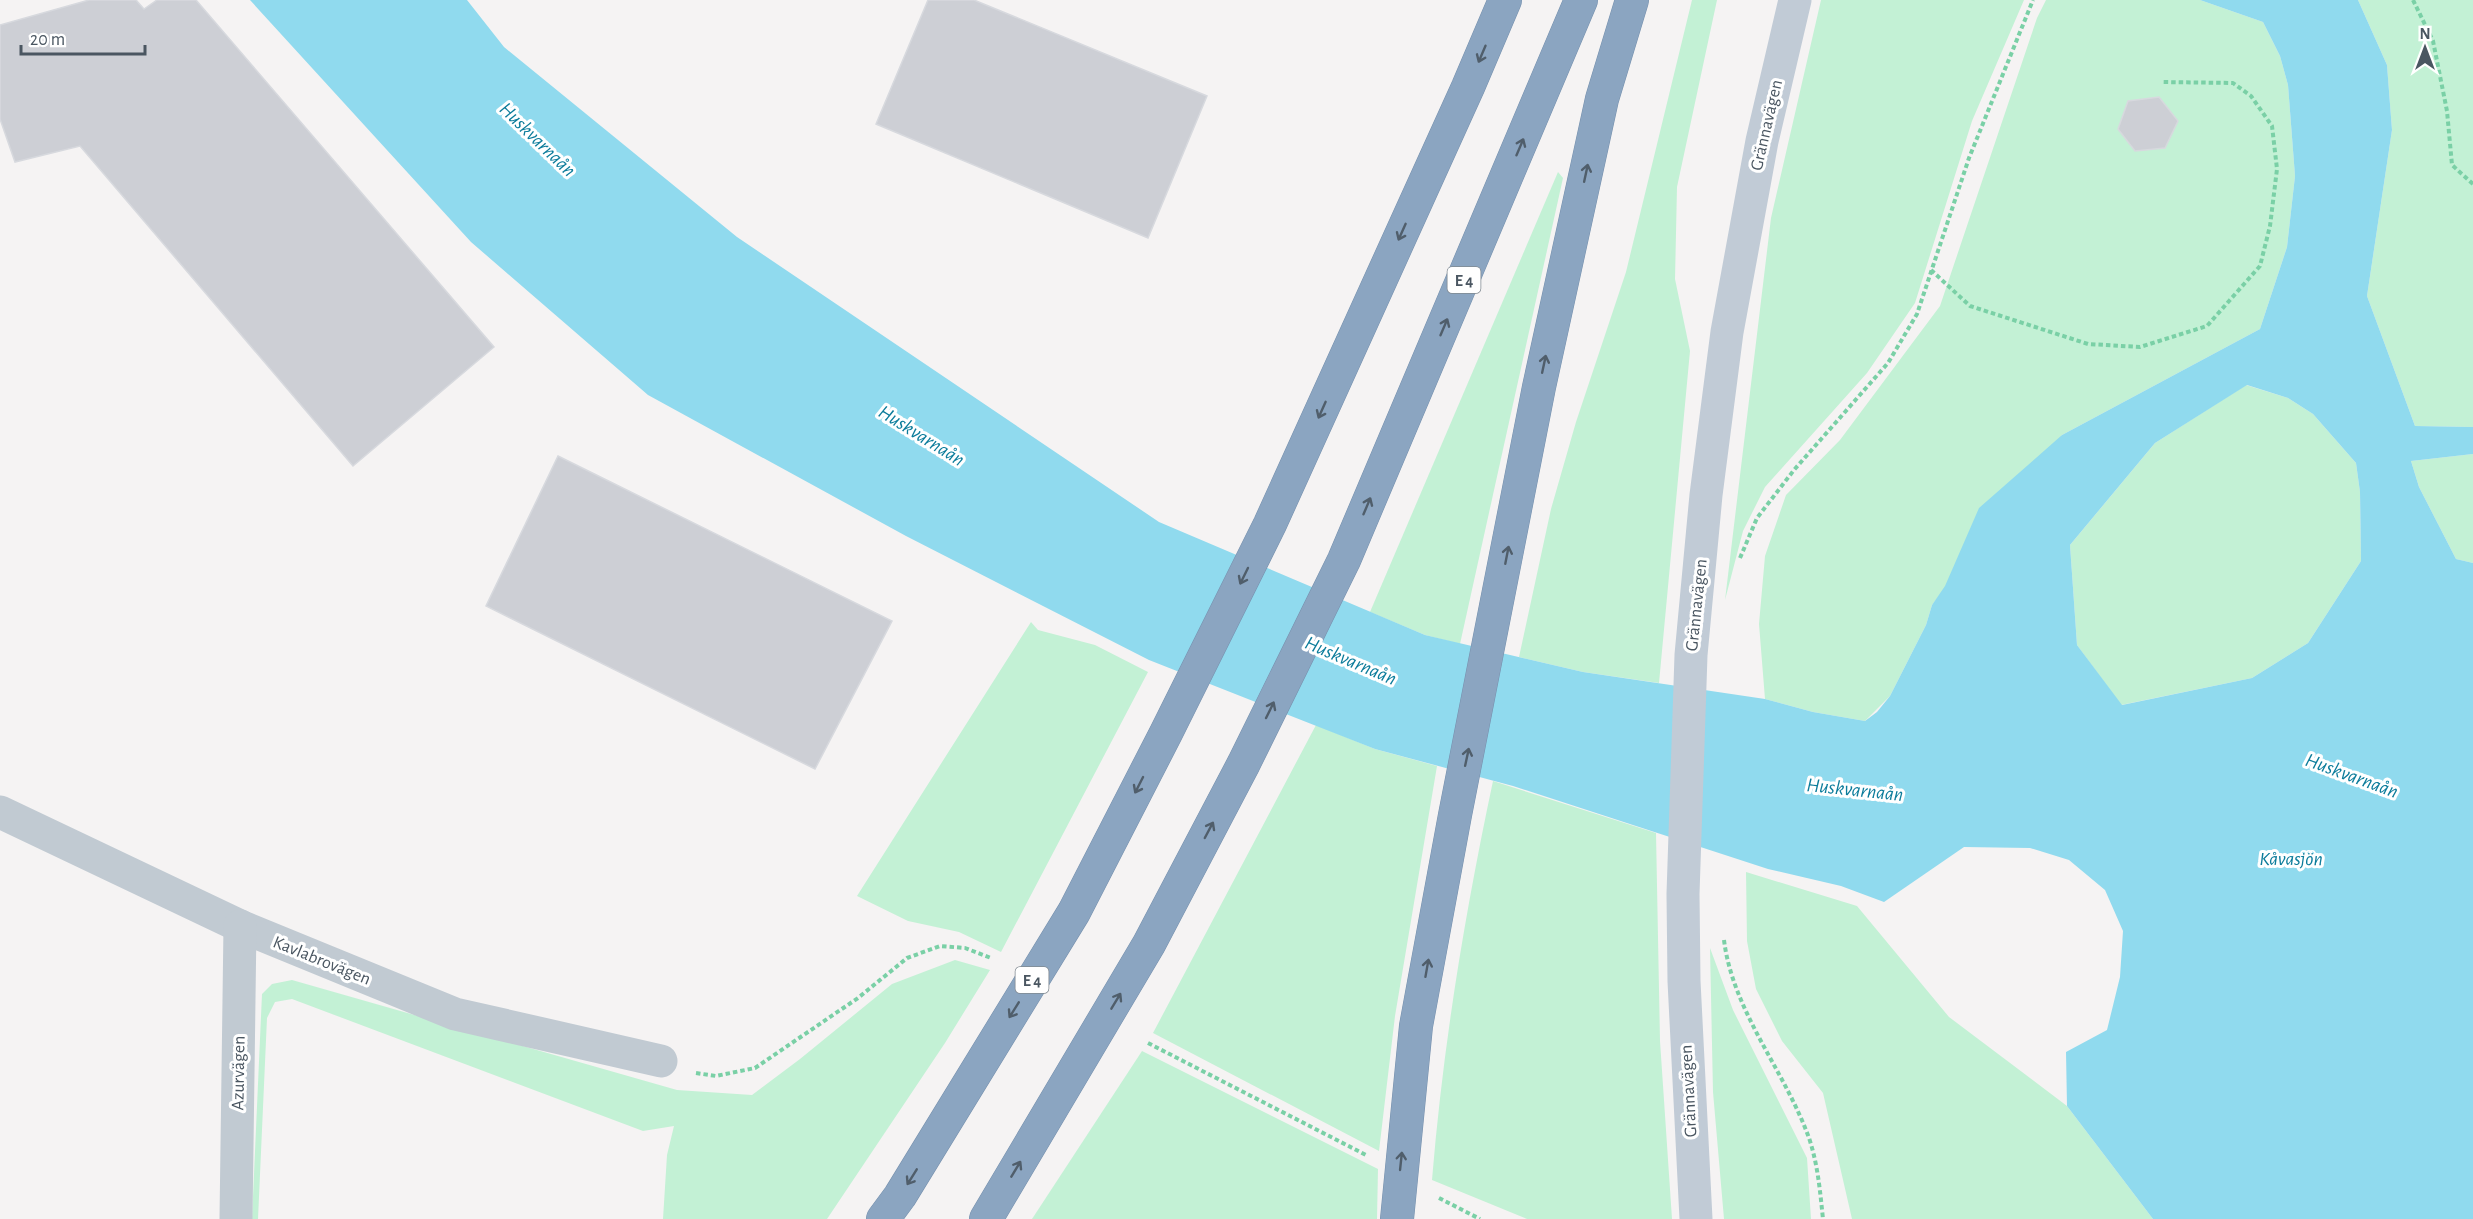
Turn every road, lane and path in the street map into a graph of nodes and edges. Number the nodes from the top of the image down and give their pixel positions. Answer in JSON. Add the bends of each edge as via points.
{"nodes":[{"id":1,"x":1504,"y":0,"type":"edge"},
{"id":2,"x":1581,"y":0,"type":"edge"},
{"id":3,"x":1632,"y":0,"type":"edge"},
{"id":4,"x":1795,"y":0,"type":"edge"},
{"id":5,"x":2033,"y":0,"type":"edge"},
{"id":6,"x":2413,"y":0,"type":"edge"},
{"id":7,"x":2162,"y":82,"type":"dead end"},
{"id":8,"x":2473,"y":183,"type":"edge"},
{"id":9,"x":1931,"y":270,"type":"junction"},
{"id":10,"x":1739,"y":568,"type":"dead end"},
{"id":11,"x":0,"y":812,"type":"edge"},
{"id":12,"x":240,"y":926,"type":"junction"},
{"id":13,"x":1723,"y":930,"type":"dead end"},
{"id":14,"x":991,"y":958,"type":"dead end"},
{"id":15,"x":1148,"y":1043,"type":"dead end"},
{"id":16,"x":661,"y":1061,"type":"joint"},
{"id":17,"x":1370,"y":1157,"type":"dead end"},
{"id":18,"x":1439,"y":1198,"type":"dead end"},
{"id":19,"x":236,"y":1219,"type":"edge"},
{"id":20,"x":883,"y":1219,"type":"edge"},
{"id":21,"x":986,"y":1219,"type":"edge"},
{"id":22,"x":1397,"y":1219,"type":"edge"},
{"id":23,"x":1480,"y":1219,"type":"edge"},
{"id":24,"x":1696,"y":1219,"type":"edge"},
{"id":25,"x":1823,"y":1219,"type":"edge"}],
"edges":[{"from":1,"to":20,"type":"highway","number":"E 4","one_way":true,"via":[[1270,524],[1166,733],[1074,912]]},
{"from":21,"to":2,"type":"highway","number":"E 4","one_way":true,"via":[[1149,944],[1344,560]]},
{"from":22,"to":3,"type":"highway","one_way":true,"via":[[1416,1026],[1455,815],[1539,387],[1602,99]]},
{"from":4,"to":24,"type":"main road","name":"Grännavägen","via":[[1761,141],[1728,332],[1707,484],[1691,655],[1683,894],[1687,1075]]},
{"from":5,"to":9,"type":"path","via":[[1969,158]]},
{"from":6,"to":8,"type":"path","via":[[2433,41],[2447,111],[2452,165]]},
{"from":7,"to":9,"type":"path","via":[[2234,83],[2251,96],[2272,126],[2277,169],[2260,266],[2207,326],[2140,346],[2088,344],[1970,306]]},
{"from":9,"to":10,"type":"path","via":[[1917,314],[1888,363],[1757,518]]},
{"from":11,"to":12,"type":"street","name":"Kavlabrovägen"},
{"from":12,"to":16,"type":"street","name":"Kavlabrovägen","via":[[455,1014]]},
{"from":12,"to":19,"type":"street","name":"Azurvägen"},
{"from":13,"to":25,"type":"path","via":[[1736,988],[1808,1135],[1818,1169]]},
{"from":14,"to":16,"type":"path","via":[[965,948],[940,946],[908,958],[858,998],[755,1068],[716,1076],[683,1071]]},
{"from":15,"to":17,"type":"path"},
{"from":18,"to":23,"type":"path"}]}
